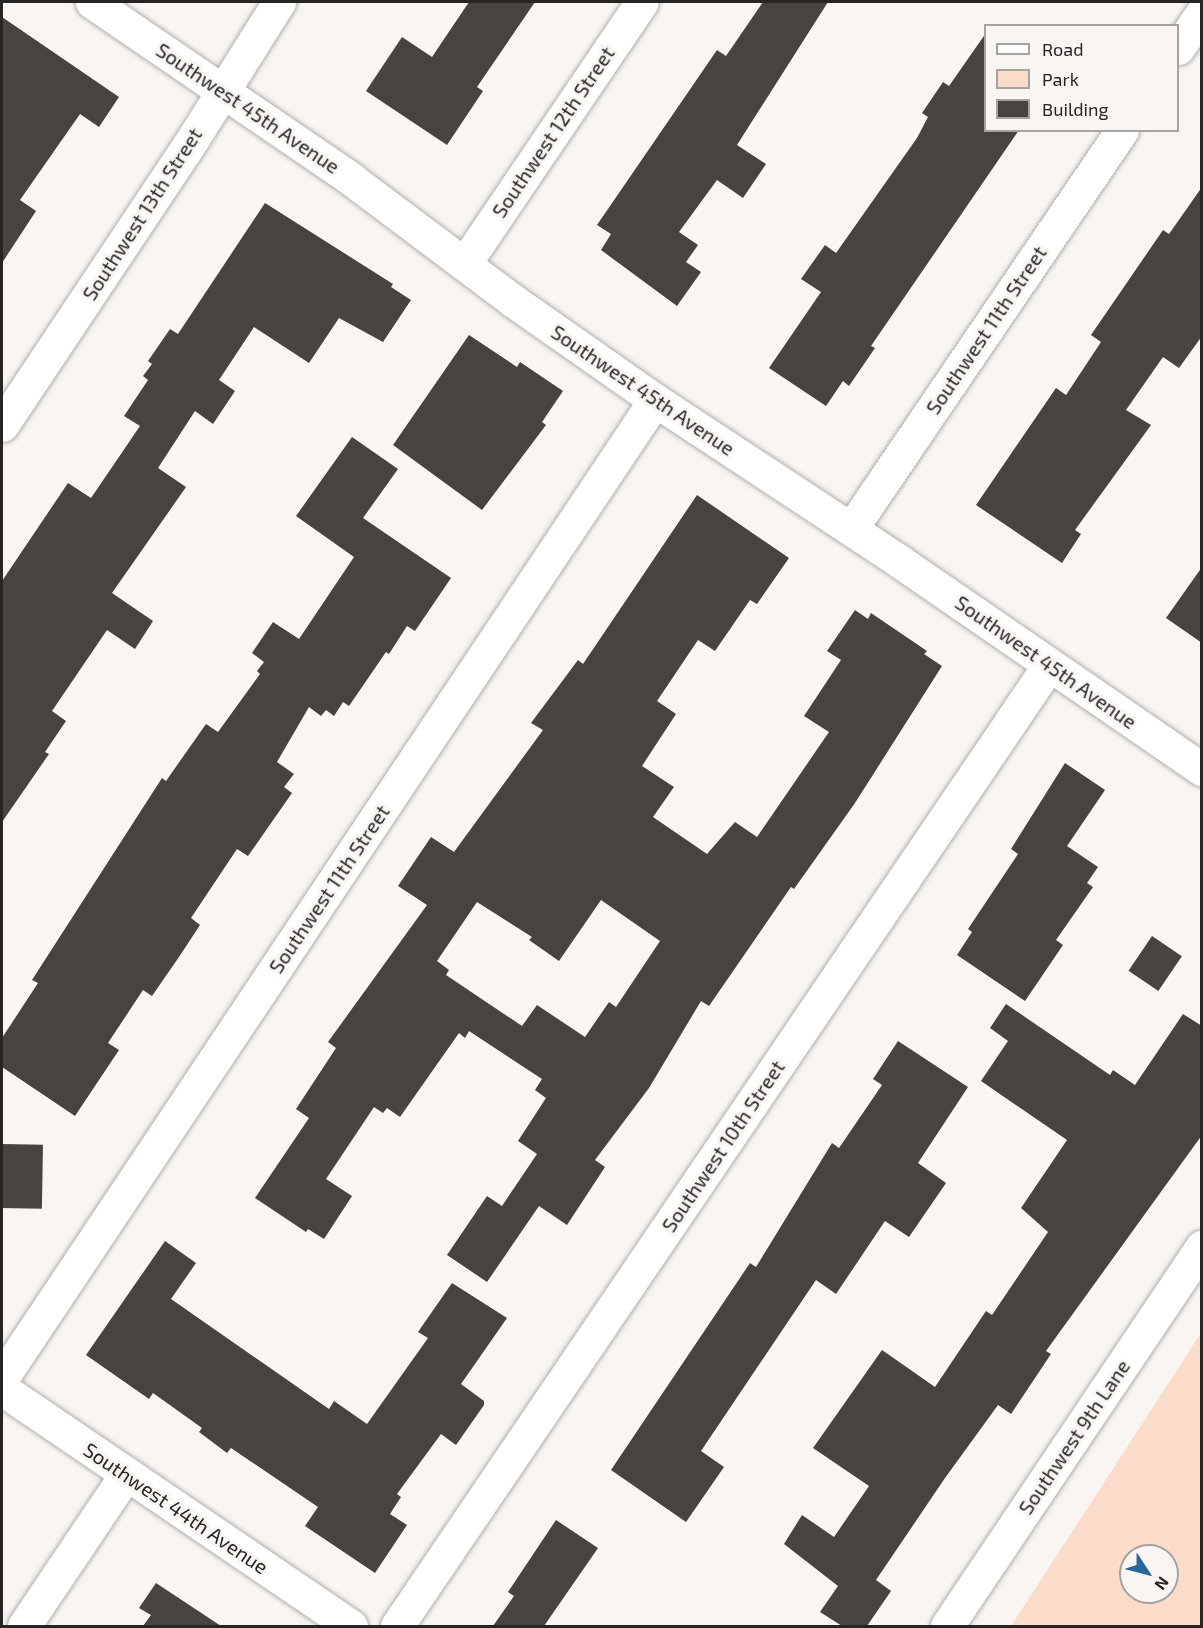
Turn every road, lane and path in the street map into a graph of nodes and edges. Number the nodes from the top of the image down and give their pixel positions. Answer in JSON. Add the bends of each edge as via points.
{"nodes":[{"id":1,"x":92,"y":2,"type":"edge"},
{"id":2,"x":279,"y":2,"type":"edge"},
{"id":3,"x":642,"y":2,"type":"edge"},
{"id":4,"x":1202,"y":12,"type":"edge"},
{"id":5,"x":1179,"y":46,"type":"edge"},
{"id":6,"x":222,"y":90,"type":"junction"},
{"id":7,"x":1121,"y":132,"type":"edge"},
{"id":8,"x":465,"y":263,"type":"junction"},
{"id":9,"x":655,"y":400,"type":"junction"},
{"id":10,"x":2,"y":425,"type":"edge"},
{"id":11,"x":851,"y":529,"type":"junction"},
{"id":12,"x":1049,"y":665,"type":"junction"},
{"id":13,"x":1202,"y":769,"type":"edge"},
{"id":14,"x":1202,"y":1247,"type":"edge"},
{"id":15,"x":2,"y":1378,"type":"edge"},
{"id":16,"x":2,"y":1389,"type":"edge"},
{"id":17,"x":126,"y":1474,"type":"junction"},
{"id":18,"x":24,"y":1626,"type":"edge"},
{"id":19,"x":351,"y":1626,"type":"edge"},
{"id":20,"x":397,"y":1626,"type":"edge"},
{"id":21,"x":947,"y":1626,"type":"edge"}],
"edges":[{"from":1,"to":6,"type":"street","name":"Southwest 45th Avenue"},
{"from":2,"to":6,"type":"street","name":"Southwest 13th Street"},
{"from":3,"to":8,"type":"street","name":"Southwest 12th Street"},
{"from":4,"to":5,"type":"street"},
{"from":6,"to":8,"type":"street","name":"Southwest 45th Avenue"},
{"from":6,"to":10,"type":"street","name":"Southwest 13th Street"},
{"from":7,"to":11,"type":"street","name":"Southwest 11th Street"},
{"from":8,"to":9,"type":"street","name":"Southwest 45th Avenue"},
{"from":9,"to":11,"type":"street","name":"Southwest 45th Avenue"},
{"from":9,"to":15,"type":"street","name":"Southwest 11th Street"},
{"from":11,"to":12,"type":"street","name":"Southwest 45th Avenue"},
{"from":12,"to":13,"type":"street","name":"Southwest 45th Avenue"},
{"from":12,"to":20,"type":"street","name":"Southwest 10th Street"},
{"from":14,"to":21,"type":"street","name":"Southwest 9th Lane"},
{"from":16,"to":17,"type":"street","name":"Southwest 44th Avenue"},
{"from":17,"to":18,"type":"street"},
{"from":17,"to":19,"type":"street","name":"Southwest 44th Avenue"}]}
